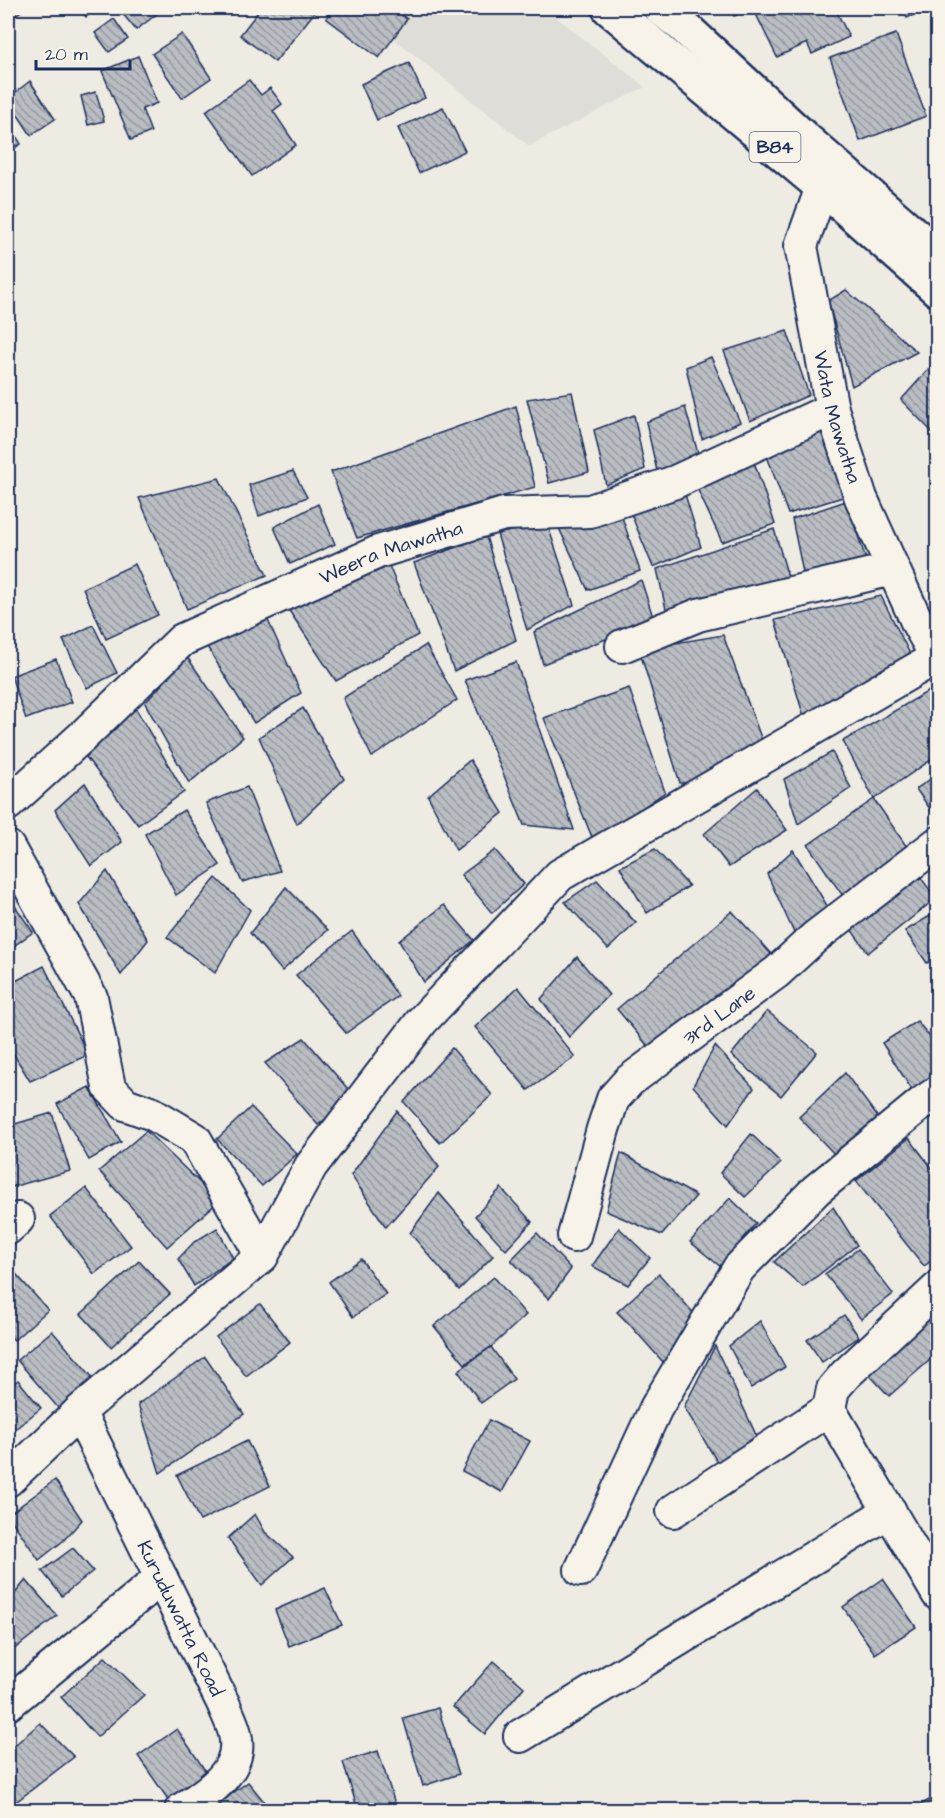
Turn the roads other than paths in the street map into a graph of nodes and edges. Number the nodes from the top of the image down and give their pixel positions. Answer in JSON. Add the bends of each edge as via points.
{"nodes":[{"id":1,"x":609,"y":8,"type":"edge"},
{"id":2,"x":675,"y":12,"type":"edge"},
{"id":3,"x":833,"y":179,"type":"junction"},
{"id":4,"x":938,"y":255,"type":"edge"},
{"id":5,"x":938,"y":290,"type":"edge"},
{"id":6,"x":832,"y":410,"type":"junction"},
{"id":7,"x":893,"y":569,"type":"junction"},
{"id":8,"x":622,"y":645,"type":"dead end"},
{"id":9,"x":937,"y":658,"type":"edge"},
{"id":10,"x":8,"y":804,"type":"edge"},
{"id":11,"x":938,"y":843,"type":"edge"},
{"id":12,"x":8,"y":847,"type":"edge"},
{"id":13,"x":938,"y":1092,"type":"edge"},
{"id":14,"x":574,"y":1236,"type":"dead end"},
{"id":15,"x":262,"y":1256,"type":"junction"},
{"id":16,"x":938,"y":1288,"type":"edge"},
{"id":17,"x":829,"y":1409,"type":"junction"},
{"id":18,"x":79,"y":1412,"type":"junction"},
{"id":19,"x":8,"y":1480,"type":"edge"},
{"id":20,"x":673,"y":1511,"type":"dead end"},
{"id":21,"x":890,"y":1511,"type":"junction"},
{"id":22,"x":581,"y":1570,"type":"dead end"},
{"id":23,"x":161,"y":1578,"type":"junction"},
{"id":24,"x":938,"y":1594,"type":"edge"},
{"id":25,"x":8,"y":1704,"type":"edge"},
{"id":26,"x":520,"y":1736,"type":"dead end"},
{"id":27,"x":181,"y":1810,"type":"edge"}],
"edges":[{"from":1,"to":3,"type":"main road","number":"B84"},
{"from":2,"to":3,"type":"main road","number":"B84","via":[[804,138]]},
{"from":3,"to":4,"type":"main road","number":"B84"},
{"from":3,"to":5,"type":"main road","number":"B84"},
{"from":3,"to":6,"type":"street","name":"Wata Mawatha","via":[[801,246]]},
{"from":6,"to":7,"type":"street","name":"Wata Mawatha","via":[[861,498]]},
{"from":6,"to":10,"type":"street","name":"Weera Mawatha","via":[[675,482],[590,511],[504,514],[378,552],[182,640]]},
{"from":7,"to":8,"type":"street","via":[[698,615]]},
{"from":7,"to":9,"type":"street","name":"Wata Mawatha"},
{"from":9,"to":15,"type":"street","via":[[560,875],[422,1021],[311,1166]]},
{"from":11,"to":14,"type":"street","name":"3rd Lane","via":[[815,937],[777,972],[629,1081],[613,1099]]},
{"from":12,"to":15,"type":"street","via":[[91,997],[109,1087],[125,1104],[153,1114],[195,1139]]},
{"from":13,"to":22,"type":"street","via":[[816,1190],[739,1268],[656,1408]]},
{"from":15,"to":18,"type":"street"},
{"from":16,"to":17,"type":"street","via":[[845,1375],[833,1389]]},
{"from":17,"to":20,"type":"street"},
{"from":17,"to":21,"type":"street"},
{"from":18,"to":19,"type":"street"},
{"from":18,"to":23,"type":"street","name":"Kuruduwatta Road"},
{"from":21,"to":24,"type":"street"},
{"from":21,"to":26,"type":"street"},
{"from":23,"to":25,"type":"street"},
{"from":23,"to":27,"type":"street","name":"Kuruduwatta Road","via":[[236,1735],[232,1766],[223,1779]]}]}
